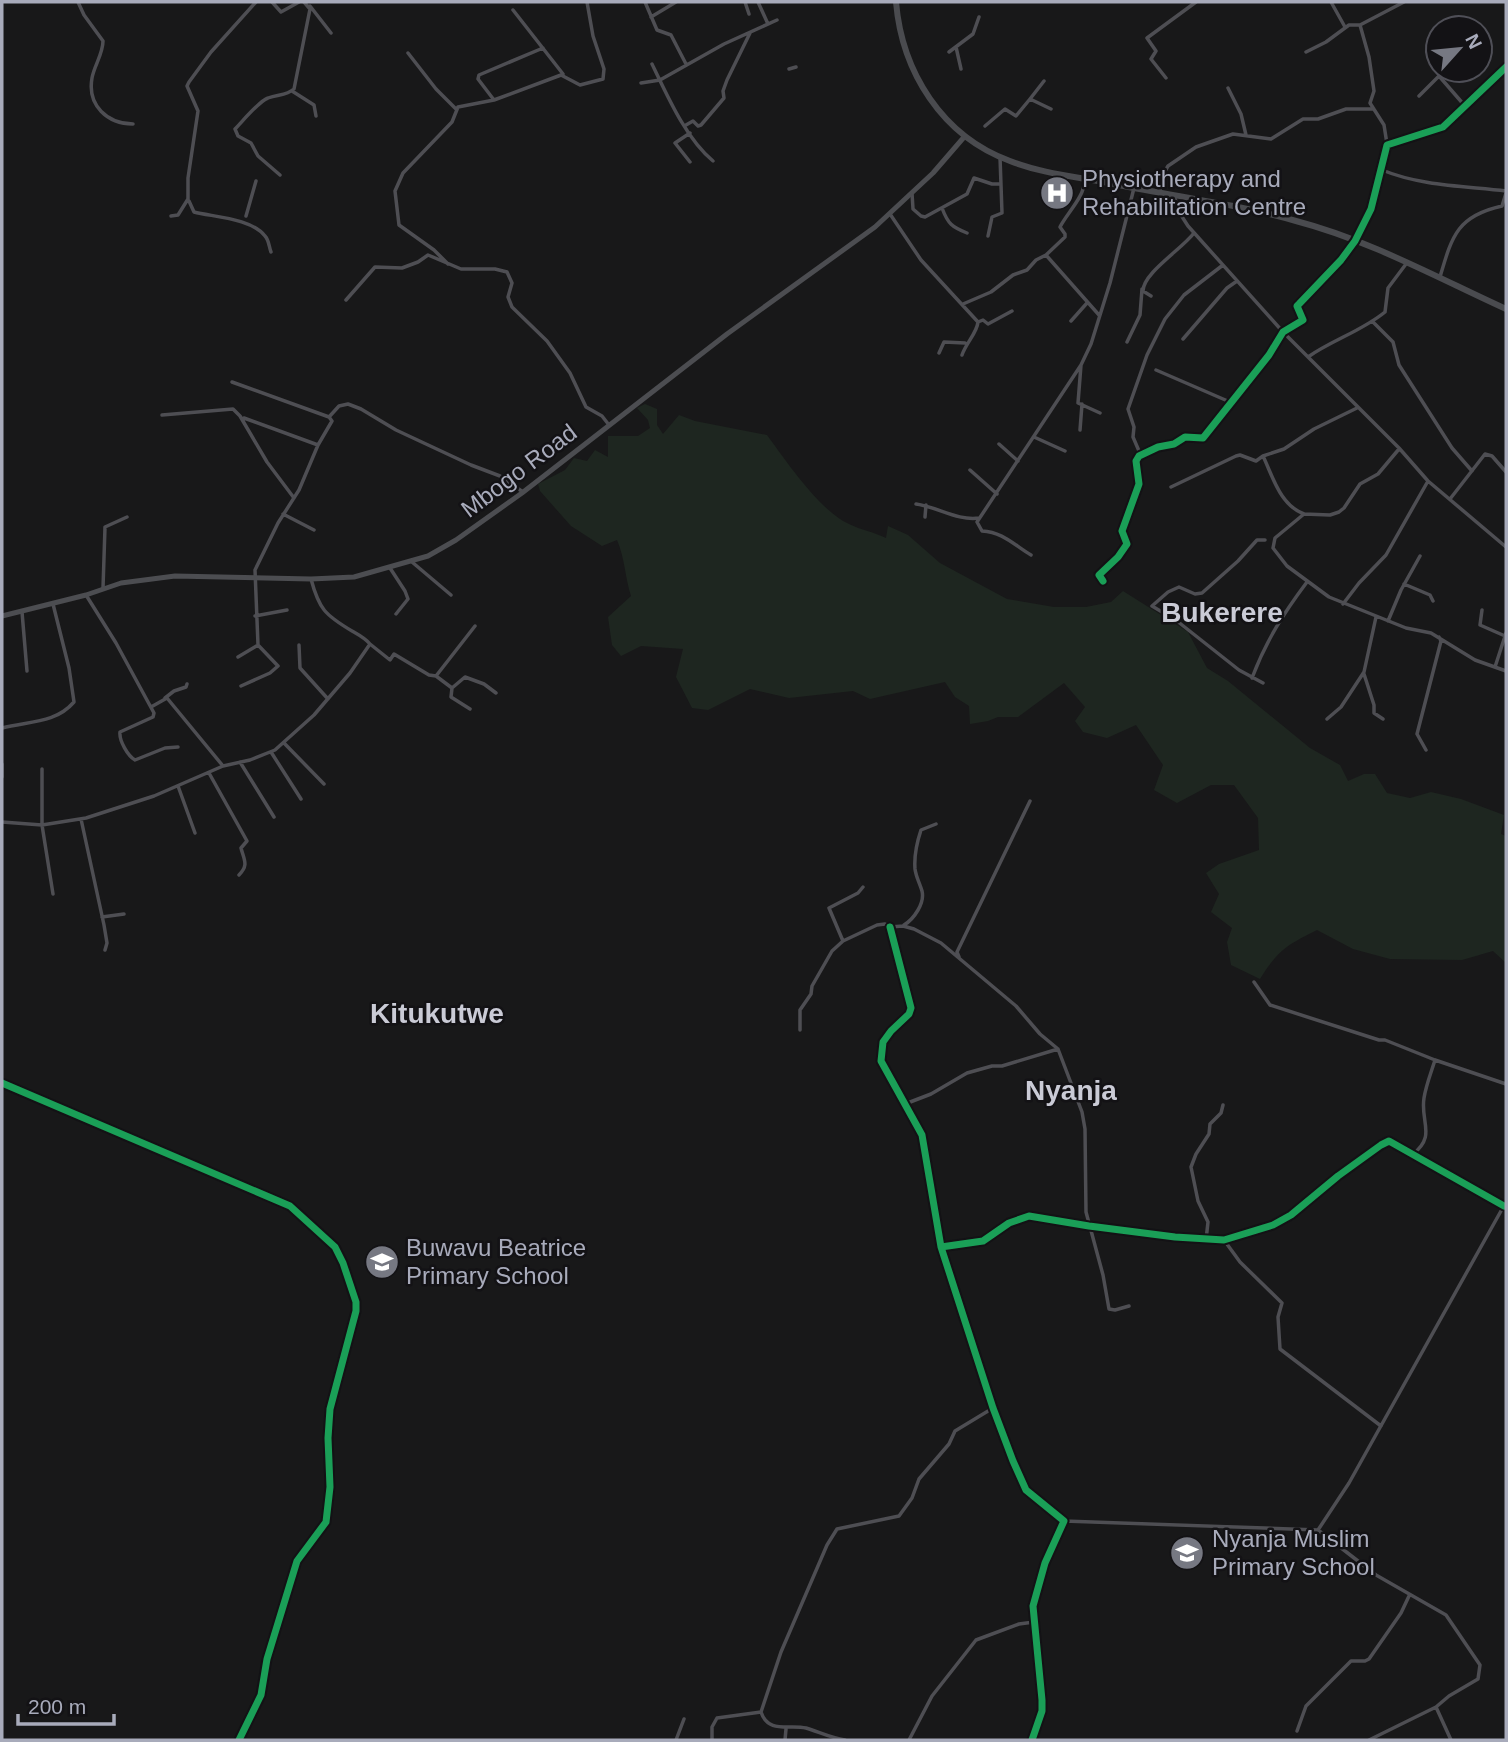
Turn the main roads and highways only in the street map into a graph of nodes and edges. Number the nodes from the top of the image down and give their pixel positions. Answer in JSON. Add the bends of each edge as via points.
{"nodes":[{"id":1,"x":897,"y":2,"type":"edge"},
{"id":2,"x":965,"y":136,"type":"junction"},
{"id":3,"x":1506,"y":309,"type":"edge"},
{"id":4,"x":2,"y":616,"type":"edge"}],
"edges":[{"from":1,"to":2,"type":"main road","via":[[903,44],[914,72],[930,100]]},
{"from":2,"to":3,"type":"main road","via":[[1023,166],[1293,220],[1355,241]]},
{"from":2,"to":4,"type":"main road","name":"Mbogo Road","via":[[890,214],[523,492],[428,556],[368,575],[311,579],[175,576],[121,583]]}]}
